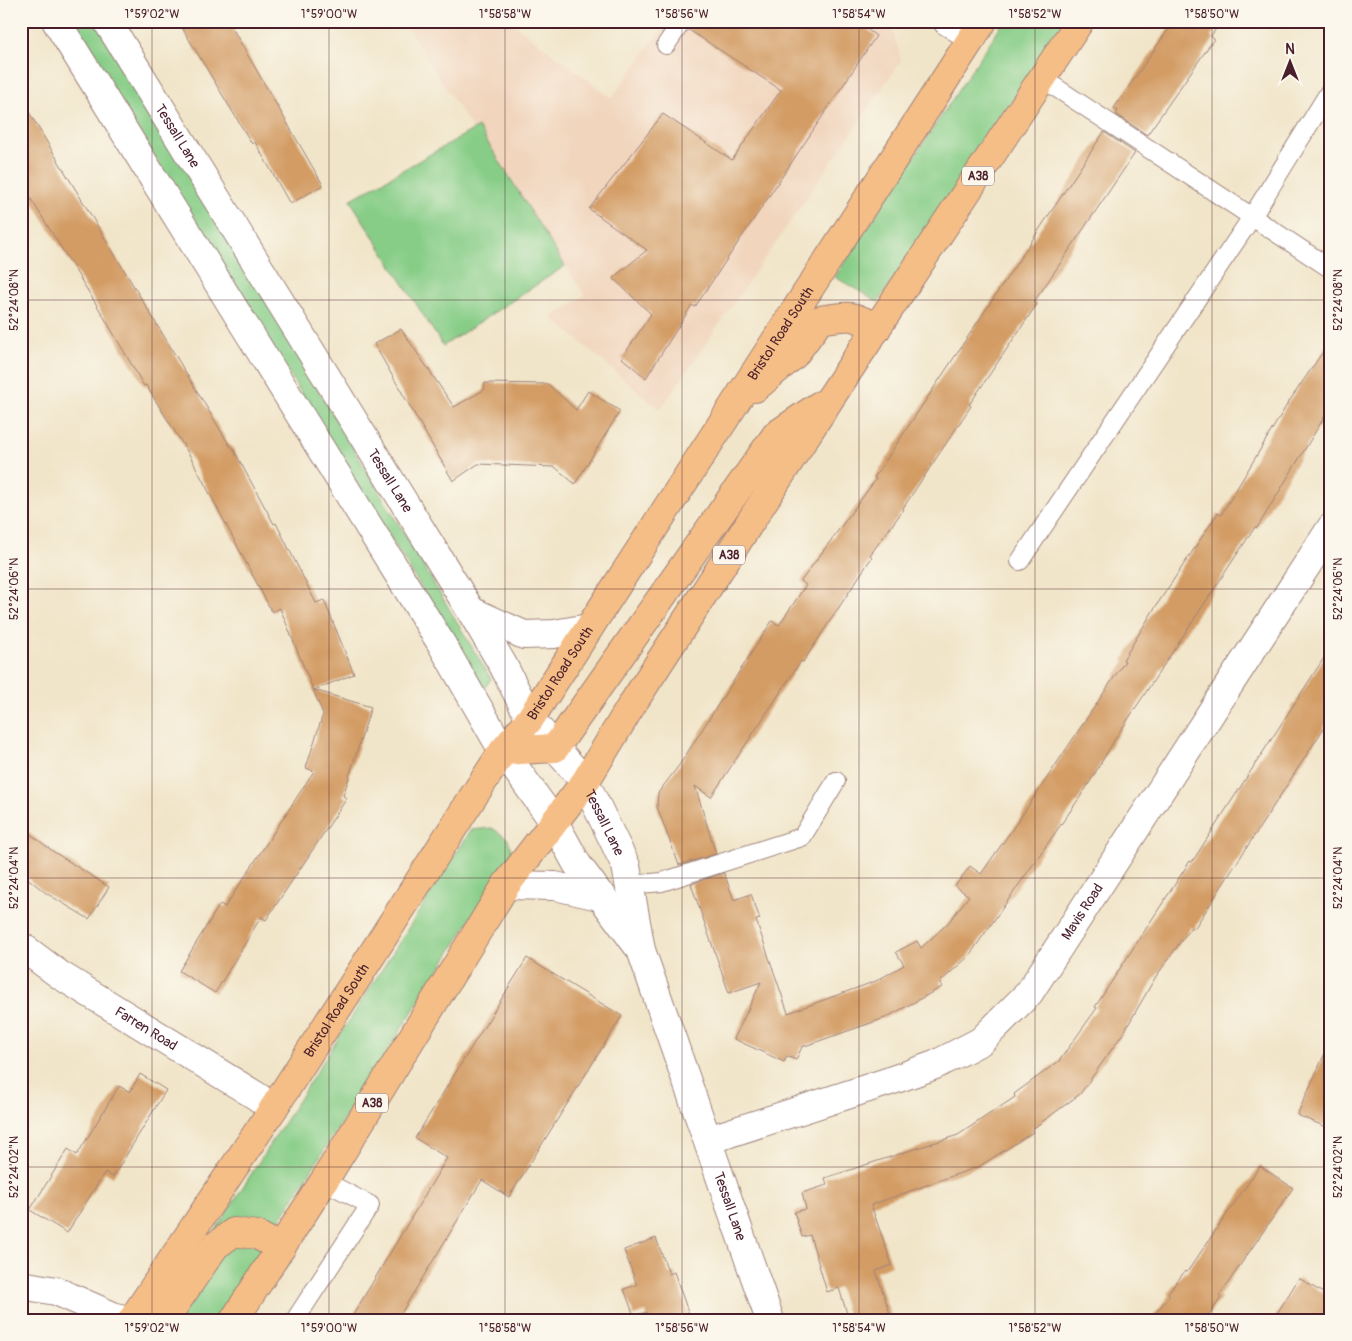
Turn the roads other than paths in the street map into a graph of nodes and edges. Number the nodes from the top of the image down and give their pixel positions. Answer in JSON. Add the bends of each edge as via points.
{"nodes":[{"id":1,"x":56,"y":21,"type":"edge"},
{"id":2,"x":108,"y":21,"type":"edge"},
{"id":3,"x":682,"y":21,"type":"edge"},
{"id":4,"x":947,"y":21,"type":"edge"},
{"id":5,"x":1080,"y":21,"type":"edge"},
{"id":6,"x":978,"y":29,"type":"edge"},
{"id":7,"x":666,"y":45,"type":"dead end"},
{"id":8,"x":1043,"y":79,"type":"junction"},
{"id":9,"x":1331,"y":89,"type":"edge"},
{"id":10,"x":1252,"y":217,"type":"junction"},
{"id":11,"x":1331,"y":270,"type":"edge"},
{"id":12,"x":876,"y":330,"type":"junction"},
{"id":13,"x":831,"y":397,"type":"junction"},
{"id":14,"x":731,"y":408,"type":"junction"},
{"id":15,"x":1331,"y":528,"type":"edge"},
{"id":16,"x":1020,"y":561,"type":"dead end"},
{"id":17,"x":471,"y":611,"type":"junction"},
{"id":18,"x":589,"y":628,"type":"junction"},
{"id":19,"x":530,"y":719,"type":"junction"},
{"id":20,"x":556,"y":748,"type":"junction"},
{"id":21,"x":503,"y":751,"type":"junction"},
{"id":22,"x":836,"y":781,"type":"dead end"},
{"id":23,"x":585,"y":782,"type":"junction"},
{"id":24,"x":554,"y":822,"type":"junction"},
{"id":25,"x":506,"y":885,"type":"junction"},
{"id":26,"x":630,"y":885,"type":"junction"},
{"id":27,"x":602,"y":897,"type":"junction"},
{"id":28,"x":21,"y":946,"type":"edge"},
{"id":29,"x":641,"y":950,"type":"junction"},
{"id":30,"x":273,"y":1109,"type":"junction"},
{"id":31,"x":708,"y":1140,"type":"junction"},
{"id":32,"x":324,"y":1181,"type":"junction"},
{"id":33,"x":281,"y":1248,"type":"junction"},
{"id":34,"x":21,"y":1285,"type":"edge"},
{"id":35,"x":122,"y":1320,"type":"edge"},
{"id":36,"x":132,"y":1320,"type":"edge"},
{"id":37,"x":150,"y":1320,"type":"edge"},
{"id":38,"x":234,"y":1320,"type":"edge"},
{"id":39,"x":295,"y":1320,"type":"edge"},
{"id":40,"x":770,"y":1320,"type":"edge"}],
"edges":[{"from":1,"to":21,"type":"street","name":"Tessall Lane","via":[[441,643]]},
{"from":2,"to":17,"type":"street","name":"Tessall Lane"},
{"from":3,"to":7,"type":"lane"},
{"from":4,"to":6,"type":"street"},
{"from":5,"to":8,"type":"highway","number":"A38"},
{"from":6,"to":14,"type":"highway","name":"Bristol Road South"},
{"from":8,"to":10,"type":"lane"},
{"from":8,"to":12,"type":"highway","number":"A38"},
{"from":9,"to":10,"type":"lane"},
{"from":10,"to":11,"type":"lane"},
{"from":10,"to":16,"type":"lane"},
{"from":12,"to":13,"type":"highway","number":"A38"},
{"from":12,"to":14,"type":"highway","via":[[864,319],[843,316],[820,320],[794,355]]},
{"from":13,"to":20,"type":"highway","via":[[776,435]]},
{"from":13,"to":23,"type":"highway","number":"A38","via":[[640,691]]},
{"from":14,"to":18,"type":"highway","name":"Bristol Road South"},
{"from":15,"to":31,"type":"street","name":"Mavis Road","via":[[1028,993],[981,1041],[935,1065]]},
{"from":17,"to":18,"type":"street","via":[[524,635]]},
{"from":17,"to":19,"type":"street","name":"Tessall Lane"},
{"from":18,"to":19,"type":"highway","name":"Bristol Road South"},
{"from":19,"to":20,"type":"street","name":"Tessall Lane"},
{"from":19,"to":21,"type":"highway","name":"Bristol Road South"},
{"from":20,"to":21,"type":"highway"},
{"from":20,"to":23,"type":"street","name":"Tessall Lane"},
{"from":21,"to":24,"type":"street","name":"Tessall Lane"},
{"from":21,"to":30,"type":"highway","name":"Bristol Road South"},
{"from":22,"to":26,"type":"lane","via":[[802,837],[662,882]]},
{"from":23,"to":24,"type":"highway","number":"A38"},
{"from":23,"to":26,"type":"street","name":"Tessall Lane","via":[[626,866]]},
{"from":24,"to":25,"type":"highway","number":"A38"},
{"from":24,"to":27,"type":"street","name":"Tessall Lane","via":[[577,864]]},
{"from":25,"to":27,"type":"street","via":[[555,886]]},
{"from":25,"to":32,"type":"highway","number":"A38"},
{"from":26,"to":29,"type":"street","name":"Tessall Lane"},
{"from":27,"to":29,"type":"street","name":"Tessall Lane"},
{"from":28,"to":30,"type":"street","name":"Farren Road","via":[[60,975]]},
{"from":29,"to":31,"type":"street","name":"Tessall Lane"},
{"from":30,"to":36,"type":"highway","name":"Bristol Road South"},
{"from":31,"to":40,"type":"street","name":"Tessall Lane"},
{"from":32,"to":33,"type":"highway","number":"A38"},
{"from":32,"to":39,"type":"lane","via":[[370,1205]]},
{"from":33,"to":37,"type":"highway","via":[[257,1235],[234,1232],[215,1246],[167,1316]]},
{"from":33,"to":38,"type":"highway","number":"A38"},
{"from":34,"to":35,"type":"street","via":[[56,1291]]}]}
